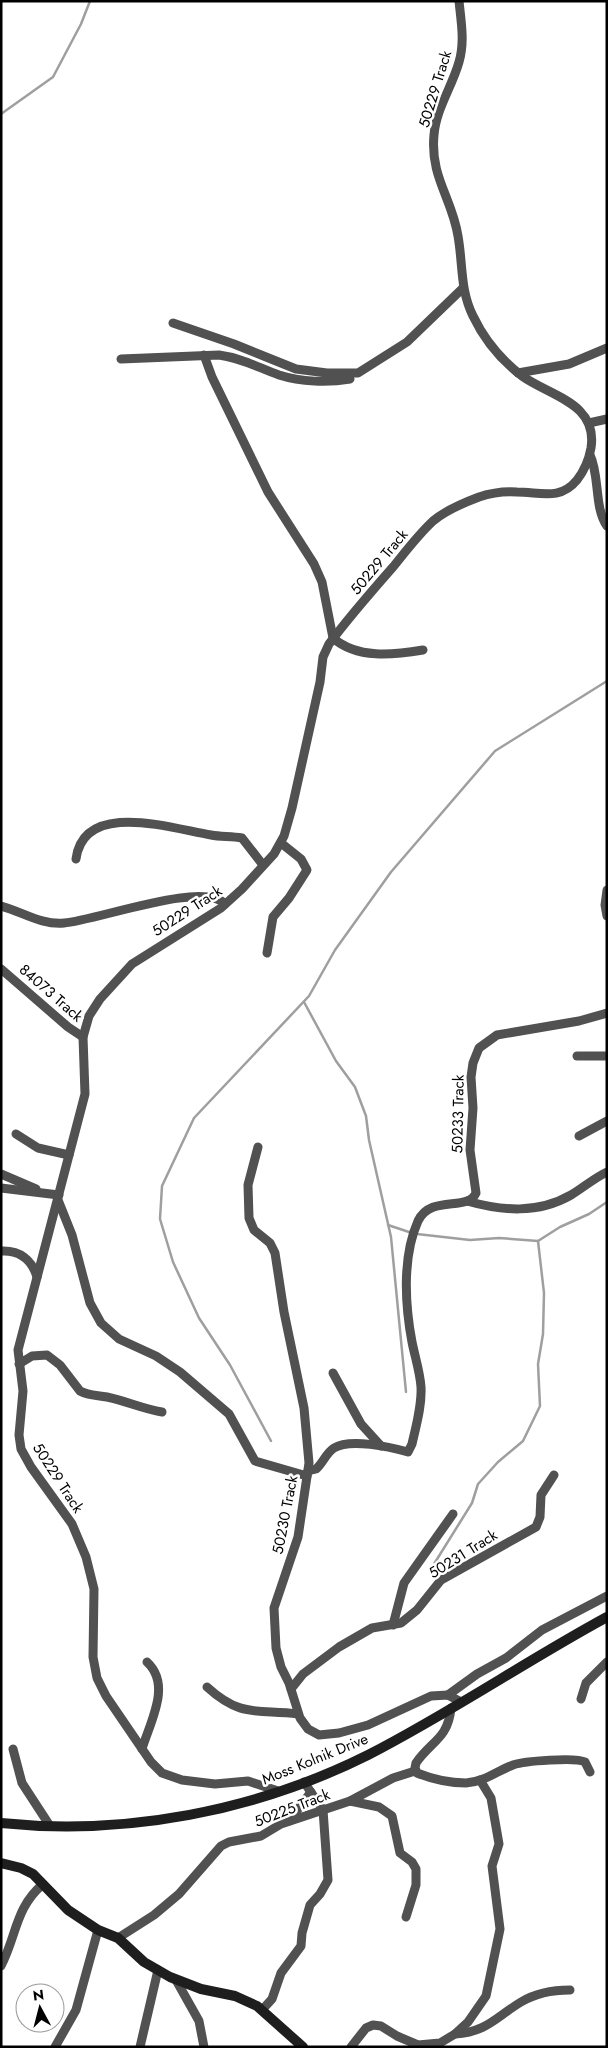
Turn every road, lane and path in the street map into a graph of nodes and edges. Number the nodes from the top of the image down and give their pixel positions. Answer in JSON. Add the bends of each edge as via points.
{"nodes":[{"id":1,"x":459,"y":1,"type":"edge"},
{"id":2,"x":462,"y":289,"type":"junction"},
{"id":3,"x":173,"y":323,"type":"dead end"},
{"id":4,"x":607,"y":348,"type":"edge"},
{"id":5,"x":204,"y":356,"type":"junction"},
{"id":6,"x":121,"y":359,"type":"dead end"},
{"id":7,"x":358,"y":372,"type":"junction"},
{"id":8,"x":518,"y":373,"type":"junction"},
{"id":9,"x":607,"y":419,"type":"edge"},
{"id":10,"x":589,"y":423,"type":"junction"},
{"id":11,"x":590,"y":455,"type":"junction"},
{"id":12,"x":607,"y":526,"type":"edge"},
{"id":13,"x":333,"y":638,"type":"junction"},
{"id":14,"x":423,"y":650,"type":"dead end"},
{"id":15,"x":280,"y":843,"type":"junction"},
{"id":16,"x":76,"y":859,"type":"dead end"},
{"id":17,"x":263,"y":866,"type":"junction"},
{"id":18,"x":607,"y":890,"type":"edge"},
{"id":19,"x":225,"y":904,"type":"junction"},
{"id":20,"x":1,"y":906,"type":"edge"},
{"id":21,"x":607,"y":916,"type":"edge"},
{"id":22,"x":267,"y":953,"type":"dead end"},
{"id":23,"x":1,"y":969,"type":"edge"},
{"id":24,"x":607,"y":1012,"type":"edge"},
{"id":25,"x":83,"y":1038,"type":"junction"},
{"id":26,"x":577,"y":1056,"type":"dead end"},
{"id":27,"x":607,"y":1056,"type":"edge"},
{"id":28,"x":607,"y":1121,"type":"edge"},
{"id":29,"x":16,"y":1134,"type":"dead end"},
{"id":30,"x":579,"y":1136,"type":"dead end"},
{"id":31,"x":258,"y":1148,"type":"dead end"},
{"id":32,"x":69,"y":1155,"type":"junction"},
{"id":33,"x":607,"y":1172,"type":"edge"},
{"id":34,"x":1,"y":1174,"type":"edge"},
{"id":35,"x":1,"y":1188,"type":"edge"},
{"id":36,"x":45,"y":1192,"type":"junction"},
{"id":37,"x":58,"y":1197,"type":"junction"},
{"id":38,"x":467,"y":1201,"type":"junction"},
{"id":39,"x":1,"y":1251,"type":"edge"},
{"id":40,"x":38,"y":1279,"type":"junction"},
{"id":41,"x":19,"y":1364,"type":"junction"},
{"id":42,"x":333,"y":1373,"type":"dead end"},
{"id":43,"x":162,"y":1412,"type":"dead end"},
{"id":44,"x":381,"y":1446,"type":"junction"},
{"id":45,"x":308,"y":1474,"type":"junction"},
{"id":46,"x":554,"y":1475,"type":"dead end"},
{"id":47,"x":453,"y":1514,"type":"dead end"},
{"id":48,"x":607,"y":1596,"type":"edge"},
{"id":49,"x":607,"y":1617,"type":"edge"},
{"id":50,"x":393,"y":1625,"type":"junction"},
{"id":51,"x":147,"y":1662,"type":"dead end"},
{"id":52,"x":607,"y":1662,"type":"edge"},
{"id":53,"x":207,"y":1687,"type":"dead end"},
{"id":54,"x":291,"y":1689,"type":"junction"},
{"id":55,"x":448,"y":1694,"type":"junction"},
{"id":56,"x":581,"y":1698,"type":"dead end"},
{"id":57,"x":461,"y":1702,"type":"junction"},
{"id":58,"x":451,"y":1708,"type":"junction"},
{"id":59,"x":298,"y":1714,"type":"junction"},
{"id":60,"x":142,"y":1748,"type":"junction"},
{"id":61,"x":13,"y":1749,"type":"dead end"},
{"id":62,"x":416,"y":1771,"type":"junction"},
{"id":63,"x":590,"y":1772,"type":"dead end"},
{"id":64,"x":480,"y":1780,"type":"junction"},
{"id":65,"x":304,"y":1782,"type":"junction"},
{"id":66,"x":278,"y":1791,"type":"junction"},
{"id":67,"x":311,"y":1792,"type":"junction"},
{"id":68,"x":350,"y":1801,"type":"junction"},
{"id":69,"x":323,"y":1810,"type":"junction"},
{"id":70,"x":289,"y":1821,"type":"junction"},
{"id":71,"x":1,"y":1823,"type":"edge"},
{"id":72,"x":50,"y":1826,"type":"junction"},
{"id":73,"x":1,"y":1863,"type":"edge"},
{"id":74,"x":43,"y":1884,"type":"junction"},
{"id":75,"x":406,"y":1917,"type":"dead end"},
{"id":76,"x":98,"y":1930,"type":"junction"},
{"id":77,"x":118,"y":1938,"type":"junction"},
{"id":78,"x":1,"y":1966,"type":"edge"},
{"id":79,"x":158,"y":1970,"type":"junction"},
{"id":80,"x":176,"y":1980,"type":"junction"},
{"id":81,"x":570,"y":1990,"type":"dead end"},
{"id":82,"x":262,"y":2010,"type":"junction"},
{"id":83,"x":455,"y":2034,"type":"junction"},
{"id":84,"x":55,"y":2047,"type":"edge"},
{"id":85,"x":140,"y":2047,"type":"edge"},
{"id":86,"x":204,"y":2047,"type":"edge"},
{"id":87,"x":303,"y":2047,"type":"edge"},
{"id":88,"x":351,"y":2047,"type":"edge"}],
"edges":[{"from":1,"to":2,"type":"street","name":"50229 Track","via":[[460,61],[436,122],[434,154],[439,184],[458,235]]},
{"from":2,"to":7,"type":"street","via":[[407,342]]},
{"from":2,"to":8,"type":"street","name":"50229 Track","via":[[481,332]]},
{"from":3,"to":7,"type":"street","via":[[296,369],[326,373]]},
{"from":4,"to":8,"type":"street","via":[[569,364]]},
{"from":5,"to":6,"type":"street"},
{"from":5,"to":7,"type":"street","via":[[235,357],[280,375],[302,379],[345,380]]},
{"from":5,"to":13,"type":"street","via":[[268,492],[314,564],[322,582]]},
{"from":8,"to":10,"type":"street","name":"50229 Track","via":[[576,408]]},
{"from":9,"to":10,"type":"street"},
{"from":10,"to":11,"type":"street","name":"50229 Track","via":[[592,438]]},
{"from":11,"to":12,"type":"street"},
{"from":11,"to":13,"type":"street","name":"50229 Track","via":[[569,489],[557,494],[491,494],[461,503],[434,520]]},
{"from":13,"to":14,"type":"street","via":[[342,646],[356,651],[399,654]]},
{"from":13,"to":15,"type":"street","name":"50229 Track","via":[[323,657],[292,808]]},
{"from":15,"to":17,"type":"street","name":"50229 Track"},
{"from":15,"to":22,"type":"street","via":[[301,859],[307,870],[273,917]]},
{"from":16,"to":17,"type":"street","via":[[80,841],[98,827],[112,823],[143,823],[242,838]]},
{"from":17,"to":19,"type":"street","name":"50229 Track"},
{"from":18,"to":21,"type":"street"},
{"from":19,"to":20,"type":"street","via":[[220,898],[207,896],[130,907],[54,924]]},
{"from":19,"to":25,"type":"street","name":"50229 Track","via":[[125,971],[92,1011]]},
{"from":23,"to":25,"type":"street","name":"84073 Track"},
{"from":24,"to":38,"type":"street","name":"50233 Track","via":[[570,1023],[497,1035],[479,1048],[471,1077],[470,1150],[477,1188],[474,1197]]},
{"from":25,"to":32,"type":"street","name":"50229 Track","via":[[85,1094]]},
{"from":26,"to":27,"type":"street"},
{"from":28,"to":30,"type":"street"},
{"from":29,"to":32,"type":"street","via":[[38,1148]]},
{"from":31,"to":45,"type":"street","name":"50230 Track","via":[[248,1186],[250,1218],[254,1230],[270,1243],[275,1253],[304,1408]]},
{"from":32,"to":37,"type":"street","name":"50229 Track"},
{"from":33,"to":38,"type":"street","via":[[571,1195],[529,1209],[492,1208]]},
{"from":34,"to":36,"type":"street"},
{"from":35,"to":36,"type":"street"},
{"from":36,"to":37,"type":"street"},
{"from":37,"to":40,"type":"street","name":"50229 Track"},
{"from":37,"to":45,"type":"street","via":[[90,1303],[106,1330],[156,1356],[194,1383],[229,1414],[254,1461]]},
{"from":38,"to":44,"type":"street","via":[[428,1209],[413,1238],[407,1283],[408,1314],[421,1390],[417,1419],[408,1452]]},
{"from":39,"to":40,"type":"street","via":[[24,1256],[32,1262]]},
{"from":40,"to":41,"type":"street","name":"50229 Track","via":[[19,1345]]},
{"from":41,"to":43,"type":"street","via":[[32,1356],[47,1355],[60,1365],[80,1391]]},
{"from":41,"to":60,"type":"street","name":"50229 Track","via":[[23,1391],[22,1449],[72,1524],[83,1547],[94,1589],[93,1649],[97,1678]]},
{"from":42,"to":44,"type":"street","via":[[361,1424]]},
{"from":44,"to":45,"type":"street","via":[[352,1444],[336,1447],[318,1468]]},
{"from":45,"to":54,"type":"street","name":"50230 Track","via":[[298,1537],[274,1608],[277,1657]]},
{"from":46,"to":50,"type":"street","name":"50231 Track","via":[[540,1495],[540,1518],[536,1527],[440,1580],[417,1610],[403,1622]]},
{"from":47,"to":50,"type":"street","via":[[404,1583]]},
{"from":48,"to":55,"type":"street","via":[[536,1634],[506,1658]]},
{"from":49,"to":57,"type":"main road","name":"Moss Kolnik Drive"},
{"from":50,"to":54,"type":"street","name":"50231 Track","via":[[372,1628],[339,1647],[303,1674]]},
{"from":51,"to":60,"type":"street","via":[[156,1673],[158,1690]]},
{"from":52,"to":56,"type":"street","via":[[586,1683]]},
{"from":53,"to":59,"type":"street","via":[[232,1706],[252,1711]]},
{"from":54,"to":59,"type":"street","name":"50230 Track"},
{"from":55,"to":57,"type":"street"},
{"from":55,"to":59,"type":"street","name":"50230 Track","via":[[431,1696],[381,1720],[340,1733],[316,1734],[308,1729]]},
{"from":57,"to":58,"type":"main road","name":"Moss Kolnik Drive"},
{"from":58,"to":62,"type":"street","via":[[446,1730],[417,1761]]},
{"from":58,"to":65,"type":"main road","name":"Moss Kolnik Drive","via":[[368,1755]]},
{"from":60,"to":66,"type":"street","name":"50229 Track","via":[[155,1767],[170,1777],[215,1784],[248,1781]]},
{"from":61,"to":72,"type":"street","via":[[22,1784]]},
{"from":62,"to":64,"type":"street","via":[[452,1782]]},
{"from":62,"to":68,"type":"street","name":"50225 Track","via":[[393,1778]]},
{"from":63,"to":64,"type":"street","via":[[585,1762],[579,1759],[530,1761]]},
{"from":64,"to":83,"type":"street","via":[[492,1800],[499,1841],[492,1866],[499,1935],[486,1996]]},
{"from":65,"to":66,"type":"main road","name":"Moss Kolnik Drive"},
{"from":65,"to":67,"type":"street"},
{"from":66,"to":72,"type":"main road","name":"Moss Kolnik Drive","via":[[220,1808],[164,1819]]},
{"from":67,"to":69,"type":"street"},
{"from":67,"to":70,"type":"street"},
{"from":68,"to":69,"type":"street","name":"50225 Track"},
{"from":68,"to":75,"type":"street","via":[[379,1808],[392,1816],[400,1852],[416,1869],[416,1885]]},
{"from":69,"to":70,"type":"street","name":"50225 Track"},
{"from":69,"to":82,"type":"street","via":[[328,1880],[310,1905],[301,1946],[281,1973],[272,1999]]},
{"from":70,"to":77,"type":"street","name":"50225 Track","via":[[261,1836],[221,1846],[180,1894]]},
{"from":71,"to":72,"type":"main road","name":"Moss Kolnik Drive"},
{"from":73,"to":74,"type":"main road","via":[[26,1870]]},
{"from":74,"to":76,"type":"main road","via":[[68,1910]]},
{"from":74,"to":78,"type":"street","via":[[24,1904],[9,1952]]},
{"from":76,"to":77,"type":"main road"},
{"from":76,"to":84,"type":"street","via":[[76,2010]]},
{"from":77,"to":79,"type":"main road"},
{"from":79,"to":80,"type":"main road"},
{"from":79,"to":85,"type":"street"},
{"from":80,"to":82,"type":"main road","via":[[235,1996]]},
{"from":80,"to":86,"type":"street","via":[[199,2021]]},
{"from":81,"to":83,"type":"street","via":[[536,1995],[478,2031]]},
{"from":82,"to":87,"type":"main road"},
{"from":83,"to":88,"type":"street","via":[[440,2044],[423,2046],[373,2025],[366,2028]]}]}
